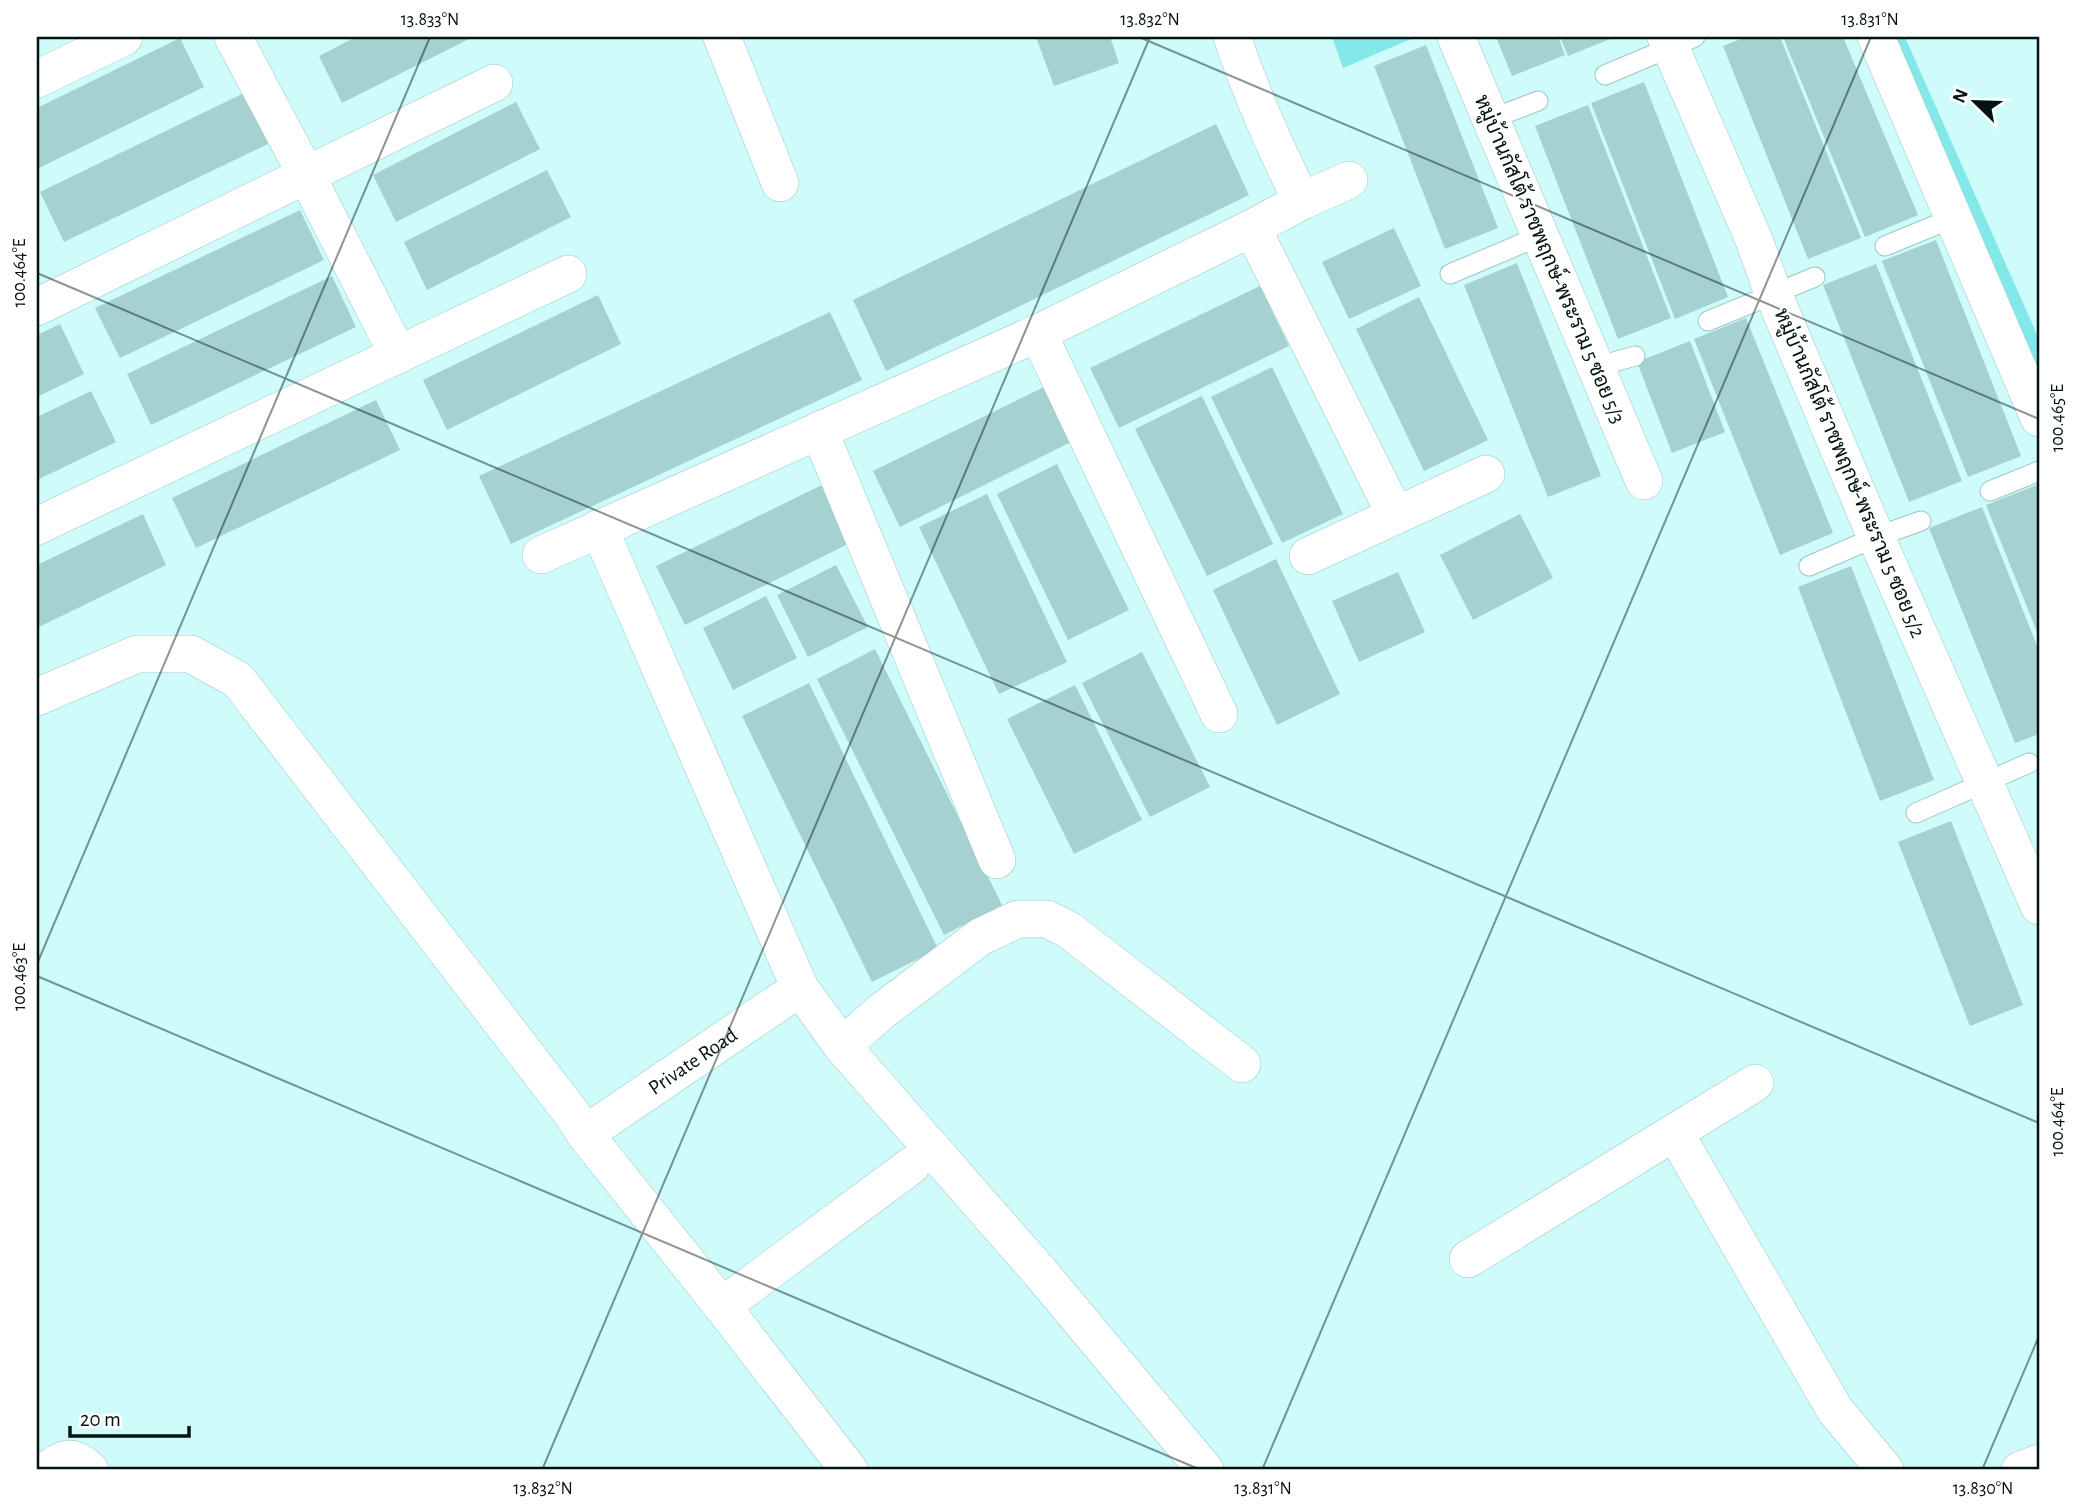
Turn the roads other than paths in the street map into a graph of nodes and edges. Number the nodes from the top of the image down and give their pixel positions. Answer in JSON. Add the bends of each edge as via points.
{"nodes":[{"id":1,"x":124,"y":37,"type":"edge"},
{"id":2,"x":233,"y":37,"type":"edge"},
{"id":3,"x":722,"y":37,"type":"edge"},
{"id":4,"x":1232,"y":37,"type":"edge"},
{"id":5,"x":1456,"y":37,"type":"edge"},
{"id":6,"x":1876,"y":37,"type":"edge"},
{"id":7,"x":1677,"y":40,"type":"edge"},
{"id":8,"x":1605,"y":75,"type":"dead end"},
{"id":9,"x":37,"y":79,"type":"edge"},
{"id":10,"x":494,"y":83,"type":"dead end"},
{"id":11,"x":1538,"y":101,"type":"dead end"},
{"id":12,"x":1491,"y":119,"type":"junction"},
{"id":13,"x":307,"y":176,"type":"junction"},
{"id":14,"x":1349,"y":180,"type":"dead end"},
{"id":15,"x":780,"y":183,"type":"dead end"},
{"id":16,"x":1303,"y":201,"type":"junction"},
{"id":17,"x":1953,"y":218,"type":"junction"},
{"id":18,"x":1252,"y":228,"type":"junction"},
{"id":19,"x":1540,"y":236,"type":"junction"},
{"id":20,"x":1885,"y":246,"type":"dead end"},
{"id":21,"x":1450,"y":274,"type":"dead end"},
{"id":22,"x":569,"y":275,"type":"dead end"},
{"id":23,"x":1815,"y":277,"type":"dead end"},
{"id":24,"x":1773,"y":293,"type":"junction"},
{"id":25,"x":37,"y":307,"type":"edge"},
{"id":26,"x":1708,"y":321,"type":"dead end"},
{"id":27,"x":1038,"y":333,"type":"junction"},
{"id":28,"x":398,"y":355,"type":"junction"},
{"id":29,"x":1635,"y":356,"type":"dead end"},
{"id":30,"x":1596,"y":367,"type":"junction"},
{"id":31,"x":2039,"y":418,"type":"edge"},
{"id":32,"x":819,"y":430,"type":"junction"},
{"id":33,"x":2039,"y":471,"type":"edge"},
{"id":34,"x":1486,"y":474,"type":"dead end"},
{"id":35,"x":1644,"y":481,"type":"dead end"},
{"id":36,"x":1990,"y":491,"type":"dead end"},
{"id":37,"x":1396,"y":516,"type":"junction"},
{"id":38,"x":1921,"y":521,"type":"dead end"},
{"id":39,"x":37,"y":526,"type":"edge"},
{"id":40,"x":599,"y":528,"type":"junction"},
{"id":41,"x":1876,"y":537,"type":"junction"},
{"id":42,"x":541,"y":555,"type":"dead end"},
{"id":43,"x":1308,"y":556,"type":"dead end"},
{"id":44,"x":1809,"y":566,"type":"dead end"},
{"id":45,"x":37,"y":697,"type":"edge"},
{"id":46,"x":1219,"y":714,"type":"dead end"},
{"id":47,"x":2029,"y":764,"type":"dead end"},
{"id":48,"x":1983,"y":782,"type":"junction"},
{"id":49,"x":1916,"y":813,"type":"dead end"},
{"id":50,"x":997,"y":860,"type":"dead end"},
{"id":51,"x":2039,"y":906,"type":"edge"},
{"id":52,"x":800,"y":988,"type":"junction"},
{"id":53,"x":842,"y":1046,"type":"junction"},
{"id":54,"x":1241,"y":1064,"type":"dead end"},
{"id":55,"x":1755,"y":1083,"type":"dead end"},
{"id":56,"x":1675,"y":1133,"type":"junction"},
{"id":57,"x":585,"y":1134,"type":"junction"},
{"id":58,"x":911,"y":1166,"type":"dead end"},
{"id":59,"x":1468,"y":1259,"type":"dead end"},
{"id":60,"x":722,"y":1306,"type":"junction"},
{"id":61,"x":2039,"y":1463,"type":"edge"},
{"id":62,"x":47,"y":1470,"type":"edge"},
{"id":63,"x":90,"y":1470,"type":"edge"},
{"id":64,"x":849,"y":1470,"type":"edge"},
{"id":65,"x":1205,"y":1470,"type":"edge"},
{"id":66,"x":1885,"y":1470,"type":"edge"},
{"id":67,"x":2020,"y":1470,"type":"edge"}],
"edges":[{"from":1,"to":9,"type":"street"},
{"from":2,"to":13,"type":"street"},
{"from":3,"to":15,"type":"street"},
{"from":4,"to":16,"type":"street","via":[[1248,85]]},
{"from":5,"to":12,"type":"street","name":"หมู่บ้านกัสโต้ ราชพฤกษ์-พระราม 5 ซอย 5/3"},
{"from":6,"to":17,"type":"street"},
{"from":7,"to":8,"type":"lane"},
{"from":7,"to":24,"type":"street","name":"หมู่บ้านกัสโต้ ราชพฤกษ์-พระราม 5 ซอย 5/2"},
{"from":10,"to":13,"type":"street"},
{"from":11,"to":12,"type":"lane"},
{"from":12,"to":19,"type":"street","name":"หมู่บ้านกัสโต้ ราชพฤกษ์-พระราม 5 ซอย 5/3"},
{"from":13,"to":25,"type":"street"},
{"from":13,"to":28,"type":"street"},
{"from":14,"to":16,"type":"street"},
{"from":16,"to":18,"type":"street"},
{"from":17,"to":20,"type":"lane"},
{"from":17,"to":31,"type":"street"},
{"from":18,"to":27,"type":"street"},
{"from":18,"to":37,"type":"street"},
{"from":19,"to":21,"type":"lane"},
{"from":19,"to":30,"type":"street","name":"หมู่บ้านกัสโต้ ราชพฤกษ์-พระราม 5 ซอย 5/3"},
{"from":22,"to":28,"type":"street"},
{"from":23,"to":24,"type":"lane"},
{"from":24,"to":26,"type":"lane"},
{"from":24,"to":41,"type":"street","name":"หมู่บ้านกัสโต้ ราชพฤกษ์-พระราม 5 ซอย 5/2"},
{"from":27,"to":32,"type":"street"},
{"from":27,"to":46,"type":"street"},
{"from":28,"to":39,"type":"street"},
{"from":29,"to":30,"type":"lane"},
{"from":30,"to":35,"type":"street","name":"หมู่บ้านกัสโต้ ราชพฤกษ์-พระราม 5 ซอย 5/3"},
{"from":32,"to":40,"type":"street"},
{"from":32,"to":50,"type":"street"},
{"from":33,"to":36,"type":"lane"},
{"from":34,"to":37,"type":"street"},
{"from":37,"to":43,"type":"street"},
{"from":38,"to":41,"type":"lane"},
{"from":40,"to":42,"type":"street"},
{"from":40,"to":52,"type":"street"},
{"from":41,"to":44,"type":"lane"},
{"from":41,"to":48,"type":"street","name":"หมู่บ้านกัสโต้ ราชพฤกษ์-พระราม 5 ซอย 5/2"},
{"from":45,"to":57,"type":"street","via":[[137,654],[191,654],[238,680]]},
{"from":47,"to":48,"type":"lane"},
{"from":48,"to":49,"type":"lane"},
{"from":48,"to":51,"type":"street","name":"หมู่บ้านกัสโต้ ราชพฤกษ์-พระราม 5 ซอย 5/2"},
{"from":52,"to":53,"type":"street"},
{"from":52,"to":57,"type":"street","name":"Private Road"},
{"from":53,"to":54,"type":"street","via":[[980,937],[1018,919],[1046,919],[1069,930]]},
{"from":53,"to":65,"type":"street"},
{"from":55,"to":56,"type":"street"},
{"from":56,"to":59,"type":"street"},
{"from":56,"to":66,"type":"street","via":[[1835,1410]]},
{"from":57,"to":60,"type":"street"},
{"from":58,"to":60,"type":"street"},
{"from":60,"to":64,"type":"street"},
{"from":61,"to":67,"type":"street"},
{"from":62,"to":63,"type":"street","via":[[62,1459],[74,1459]]}]}
